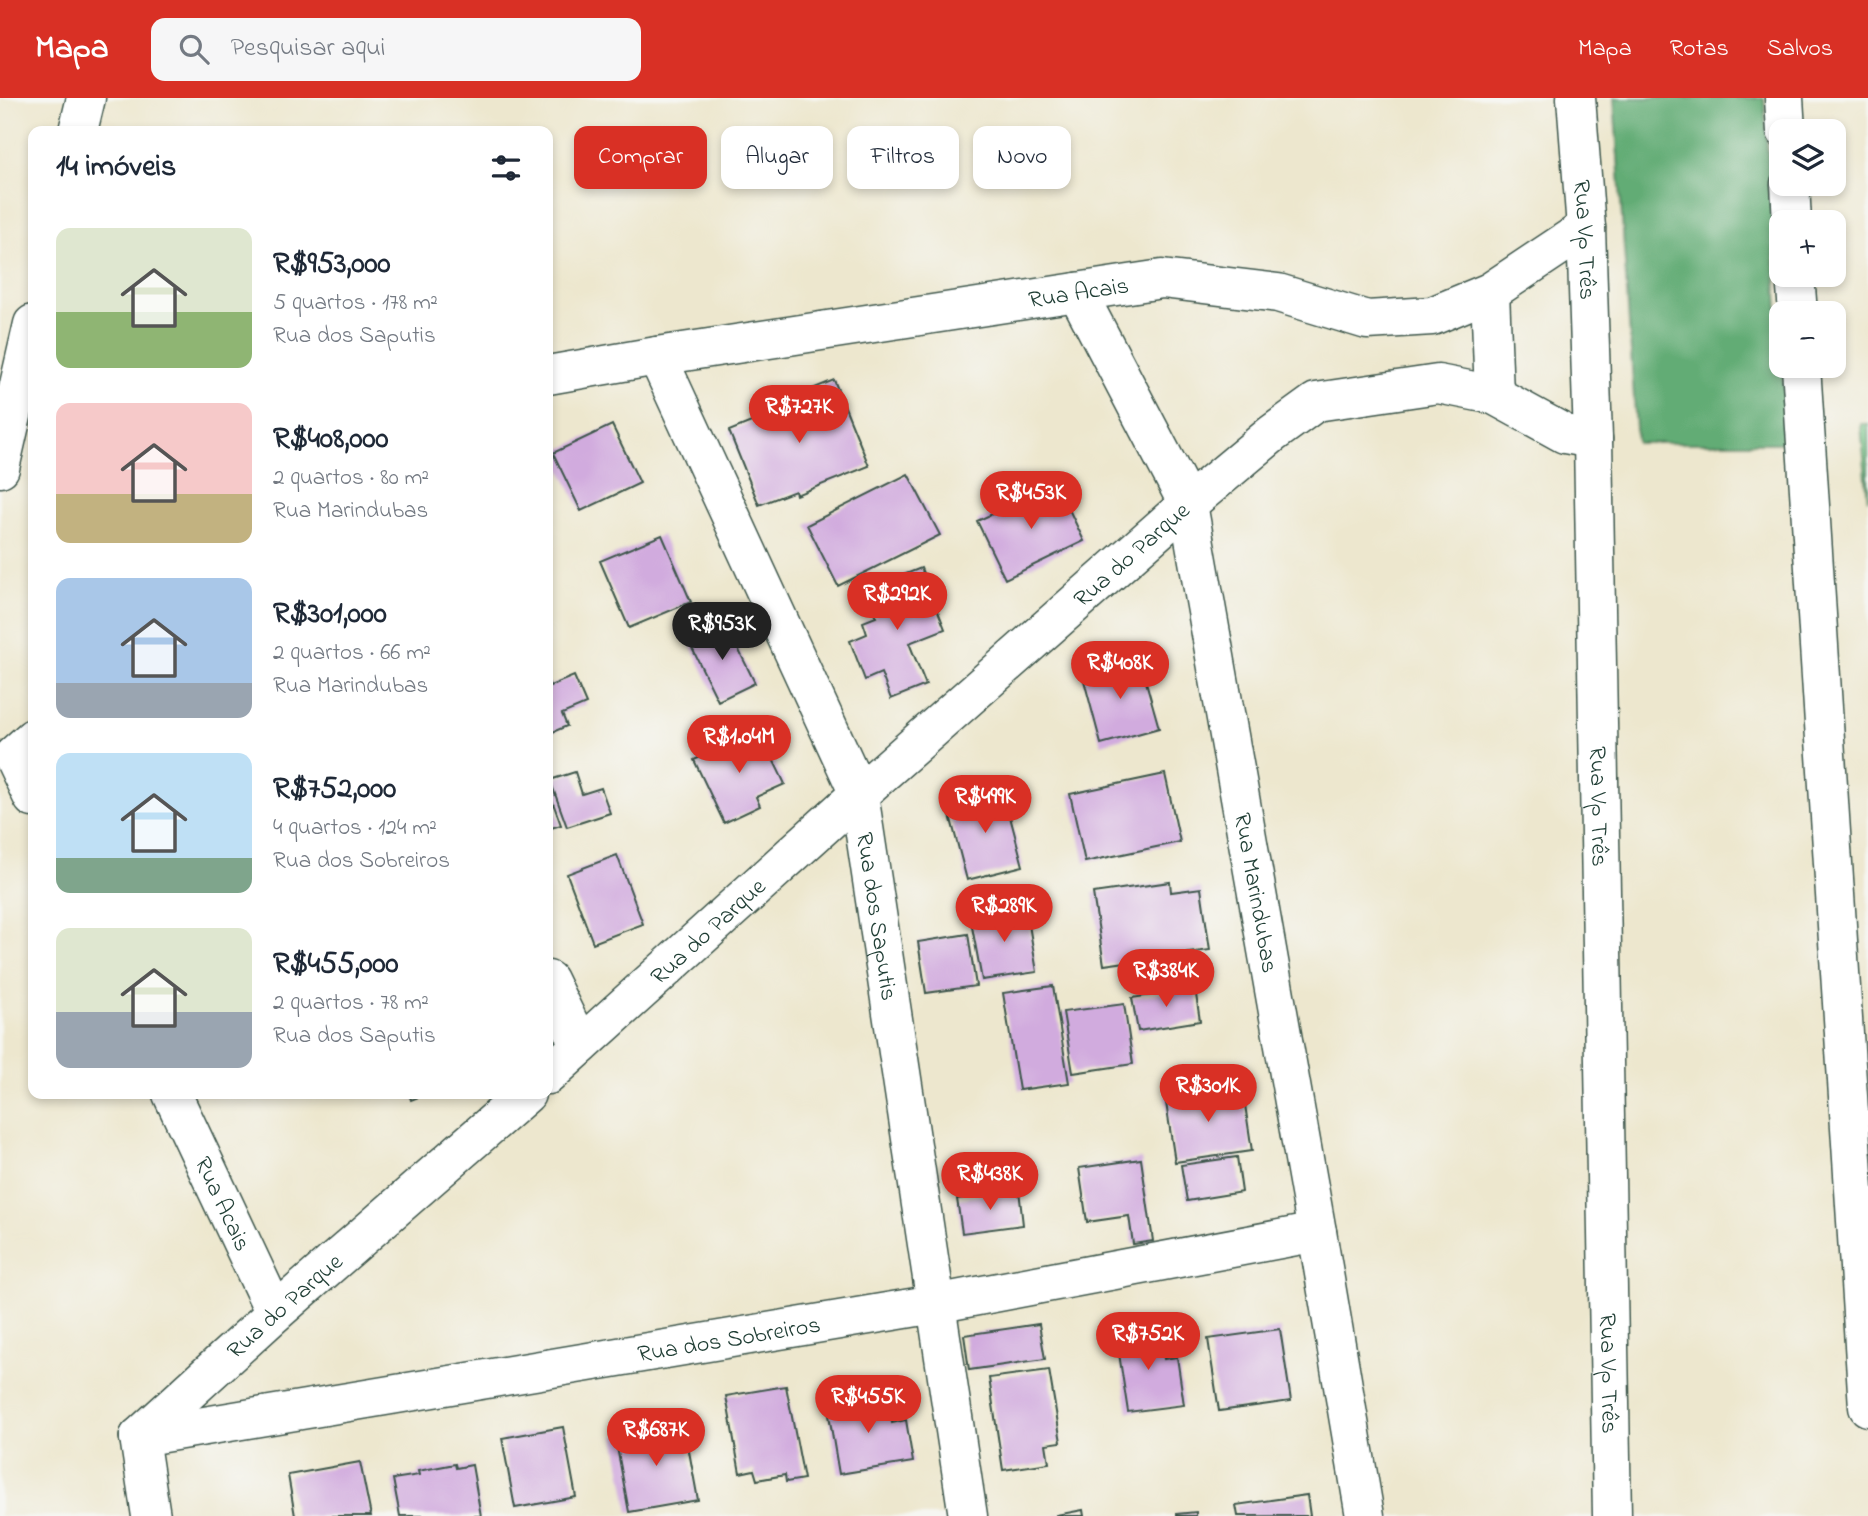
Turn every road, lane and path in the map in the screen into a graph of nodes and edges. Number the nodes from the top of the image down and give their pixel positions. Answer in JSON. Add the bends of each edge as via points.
{"nodes":[{"id":1,"x":86,"y":98,"type":"edge"},
{"id":2,"x":1576,"y":98,"type":"edge"},
{"id":3,"x":1784,"y":98,"type":"edge"},
{"id":4,"x":1785,"y":119,"type":"edge"},
{"id":5,"x":79,"y":126,"type":"edge"},
{"id":6,"x":1586,"y":228,"type":"junction"},
{"id":7,"x":1077,"y":292,"type":"junction"},
{"id":8,"x":1490,"y":292,"type":"junction"},
{"id":9,"x":28,"y":346,"type":"edge"},
{"id":10,"x":657,"y":356,"type":"junction"},
{"id":11,"x":553,"y":374,"type":"edge"},
{"id":12,"x":1802,"y":378,"type":"edge"},
{"id":13,"x":1494,"y":395,"type":"junction"},
{"id":14,"x":1592,"y":439,"type":"junction"},
{"id":15,"x":0,"y":468,"type":"edge"},
{"id":16,"x":1188,"y":504,"type":"junction"},
{"id":17,"x":28,"y":742,"type":"edge"},
{"id":18,"x":28,"y":787,"type":"edge"},
{"id":19,"x":859,"y":794,"type":"junction"},
{"id":20,"x":553,"y":990,"type":"edge"},
{"id":21,"x":580,"y":1046,"type":"junction"},
{"id":22,"x":553,"y":1070,"type":"edge"},
{"id":23,"x":174,"y":1099,"type":"edge"},
{"id":24,"x":520,"y":1099,"type":"edge"},
{"id":25,"x":1318,"y":1232,"type":"junction"},
{"id":26,"x":935,"y":1304,"type":"junction"},
{"id":27,"x":275,"y":1313,"type":"junction"},
{"id":28,"x":1868,"y":1407,"type":"edge"},
{"id":29,"x":139,"y":1437,"type":"junction"},
{"id":30,"x":151,"y":1516,"type":"edge"},
{"id":31,"x":968,"y":1516,"type":"edge"},
{"id":32,"x":1365,"y":1516,"type":"edge"},
{"id":33,"x":1612,"y":1516,"type":"edge"}],
"edges":[{"from":1,"to":5,"type":"street"},
{"from":2,"to":6,"type":"street","name":"Rua Vp Três"},
{"from":3,"to":4,"type":"street"},
{"from":6,"to":8,"type":"street","name":"Rua Acais"},
{"from":6,"to":14,"type":"street","name":"Rua Vp Três"},
{"from":7,"to":8,"type":"street","name":"Rua Acais","via":[[1162,279],[1278,293],[1367,320],[1432,316]]},
{"from":7,"to":10,"type":"street","name":"Rua Acais"},
{"from":7,"to":16,"type":"street","name":"Rua Marindubas"},
{"from":8,"to":13,"type":"street"},
{"from":9,"to":15,"type":"street"},
{"from":10,"to":11,"type":"street","name":"Rua Acais"},
{"from":10,"to":19,"type":"street","name":"Rua dos Saputis"},
{"from":12,"to":28,"type":"street"},
{"from":13,"to":14,"type":"street","name":"Rua do Parque","via":[[1565,434]]},
{"from":13,"to":16,"type":"street","name":"Rua do Parque","via":[[1438,384],[1316,402]]},
{"from":14,"to":33,"type":"street","name":"Rua Vp Três"},
{"from":16,"to":19,"type":"street","name":"Rua do Parque"},
{"from":16,"to":25,"type":"street","name":"Rua Marindubas"},
{"from":17,"to":18,"type":"street","via":[[13,755]]},
{"from":19,"to":21,"type":"street","name":"Rua do Parque"},
{"from":19,"to":26,"type":"street","name":"Rua dos Saputis"},
{"from":20,"to":21,"type":"street"},
{"from":21,"to":22,"type":"street","name":"Rua do Parque"},
{"from":23,"to":27,"type":"street","name":"Rua Acais"},
{"from":24,"to":27,"type":"street","name":"Rua do Parque"},
{"from":25,"to":26,"type":"street","name":"Rua dos Sobreiros"},
{"from":25,"to":32,"type":"street","name":"Rua Marindubas"},
{"from":26,"to":29,"type":"street","name":"Rua dos Sobreiros"},
{"from":26,"to":31,"type":"street","name":"Rua dos Saputis"},
{"from":27,"to":29,"type":"street","name":"Rua do Parque"},
{"from":29,"to":30,"type":"street"}]}
